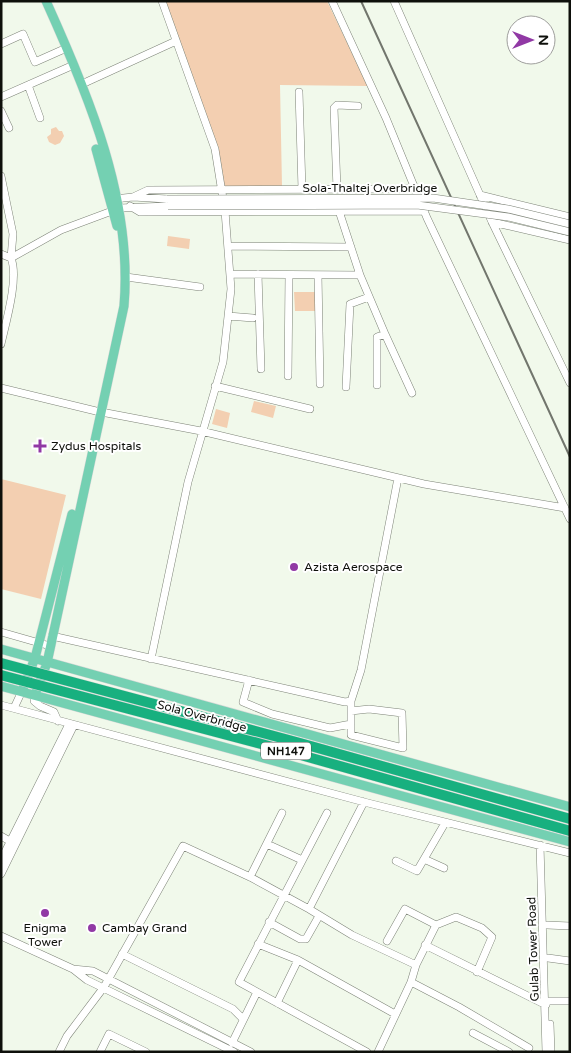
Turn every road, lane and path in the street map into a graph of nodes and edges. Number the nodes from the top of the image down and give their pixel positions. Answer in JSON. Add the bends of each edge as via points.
{"nodes":[{"id":1,"x":40,"y":1,"type":"edge"},
{"id":2,"x":46,"y":1,"type":"edge"},
{"id":3,"x":162,"y":1,"type":"edge"},
{"id":4,"x":332,"y":1,"type":"edge"},
{"id":5,"x":394,"y":1,"type":"edge"},
{"id":6,"x":176,"y":41,"type":"junction"},
{"id":7,"x":1,"y":44,"type":"edge"},
{"id":8,"x":62,"y":50,"type":"junction"},
{"id":9,"x":70,"y":67,"type":"junction"},
{"id":10,"x":82,"y":84,"type":"junction"},
{"id":11,"x":28,"y":85,"type":"junction"},
{"id":12,"x":299,"y":92,"type":"dead end"},
{"id":13,"x":1,"y":97,"type":"edge"},
{"id":14,"x":358,"y":106,"type":"dead end"},
{"id":15,"x":1,"y":111,"type":"edge"},
{"id":16,"x":40,"y":118,"type":"dead end"},
{"id":17,"x":9,"y":128,"type":"dead end"},
{"id":18,"x":1,"y":176,"type":"edge"},
{"id":19,"x":415,"y":187,"type":"junction"},
{"id":20,"x":222,"y":189,"type":"junction"},
{"id":21,"x":302,"y":189,"type":"junction"},
{"id":22,"x":337,"y":189,"type":"junction"},
{"id":23,"x":480,"y":194,"type":"junction"},
{"id":24,"x":133,"y":197,"type":"junction"},
{"id":25,"x":114,"y":199,"type":"junction"},
{"id":26,"x":168,"y":203,"type":"junction"},
{"id":27,"x":130,"y":206,"type":"junction"},
{"id":28,"x":117,"y":209,"type":"junction"},
{"id":29,"x":225,"y":211,"type":"junction"},
{"id":30,"x":339,"y":211,"type":"junction"},
{"id":31,"x":425,"y":211,"type":"junction"},
{"id":32,"x":570,"y":217,"type":"edge"},
{"id":33,"x":492,"y":222,"type":"junction"},
{"id":34,"x":570,"y":224,"type":"edge"},
{"id":35,"x":570,"y":232,"type":"edge"},
{"id":36,"x":570,"y":240,"type":"edge"},
{"id":37,"x":228,"y":246,"type":"junction"},
{"id":38,"x":351,"y":247,"type":"junction"},
{"id":39,"x":1,"y":254,"type":"edge"},
{"id":40,"x":11,"y":258,"type":"junction"},
{"id":41,"x":230,"y":274,"type":"junction"},
{"id":42,"x":258,"y":274,"type":"junction"},
{"id":43,"x":289,"y":275,"type":"junction"},
{"id":44,"x":318,"y":275,"type":"junction"},
{"id":45,"x":360,"y":275,"type":"junction"},
{"id":46,"x":126,"y":277,"type":"junction"},
{"id":47,"x":200,"y":287,"type":"dead end"},
{"id":48,"x":369,"y":297,"type":"junction"},
{"id":49,"x":228,"y":316,"type":"junction"},
{"id":50,"x":253,"y":318,"type":"dead end"},
{"id":51,"x":385,"y":334,"type":"junction"},
{"id":52,"x":1,"y":344,"type":"edge"},
{"id":53,"x":261,"y":369,"type":"dead end"},
{"id":54,"x":288,"y":376,"type":"dead end"},
{"id":55,"x":570,"y":383,"type":"edge"},
{"id":56,"x":320,"y":384,"type":"dead end"},
{"id":57,"x":377,"y":385,"type":"dead end"},
{"id":58,"x":215,"y":386,"type":"junction"},
{"id":59,"x":346,"y":387,"type":"dead end"},
{"id":60,"x":1,"y":388,"type":"edge"},
{"id":61,"x":412,"y":393,"type":"dead end"},
{"id":62,"x":310,"y":409,"type":"dead end"},
{"id":63,"x":98,"y":412,"type":"junction"},
{"id":64,"x":202,"y":431,"type":"junction"},
{"id":65,"x":398,"y":478,"type":"junction"},
{"id":66,"x":565,"y":508,"type":"junction"},
{"id":67,"x":570,"y":519,"type":"edge"},
{"id":68,"x":1,"y":632,"type":"edge"},
{"id":69,"x":52,"y":636,"type":"junction"},
{"id":70,"x":37,"y":643,"type":"junction"},
{"id":71,"x":50,"y":646,"type":"junction"},
{"id":72,"x":1,"y":649,"type":"edge"},
{"id":73,"x":35,"y":658,"type":"junction"},
{"id":74,"x":151,"y":658,"type":"junction"},
{"id":75,"x":1,"y":663,"type":"edge"},
{"id":76,"x":47,"y":663,"type":"junction"},
{"id":77,"x":1,"y":674,"type":"edge"},
{"id":78,"x":248,"y":680,"type":"junction"},
{"id":79,"x":1,"y":686,"type":"edge"},
{"id":80,"x":22,"y":691,"type":"junction"},
{"id":81,"x":35,"y":695,"type":"junction"},
{"id":82,"x":351,"y":701,"type":"junction"},
{"id":83,"x":244,"y":702,"type":"junction"},
{"id":84,"x":1,"y":705,"type":"edge"},
{"id":85,"x":14,"y":708,"type":"junction"},
{"id":86,"x":351,"y":711,"type":"junction"},
{"id":87,"x":58,"y":720,"type":"junction"},
{"id":88,"x":71,"y":724,"type":"junction"},
{"id":89,"x":351,"y":724,"type":"junction"},
{"id":90,"x":315,"y":736,"type":"junction"},
{"id":91,"x":364,"y":802,"type":"junction"},
{"id":92,"x":570,"y":807,"type":"edge"},
{"id":93,"x":282,"y":813,"type":"dead end"},
{"id":94,"x":327,"y":813,"type":"dead end"},
{"id":95,"x":570,"y":819,"type":"edge"},
{"id":96,"x":445,"y":823,"type":"junction"},
{"id":97,"x":570,"y":831,"type":"edge"},
{"id":98,"x":1,"y":836,"type":"edge"},
{"id":99,"x":570,"y":842,"type":"edge"},
{"id":100,"x":13,"y":843,"type":"junction"},
{"id":101,"x":267,"y":844,"type":"junction"},
{"id":102,"x":542,"y":846,"type":"junction"},
{"id":103,"x":570,"y":853,"type":"edge"},
{"id":104,"x":424,"y":859,"type":"junction"},
{"id":105,"x":1,"y":860,"type":"edge"},
{"id":106,"x":302,"y":860,"type":"junction"},
{"id":107,"x":396,"y":861,"type":"dead end"},
{"id":108,"x":444,"y":868,"type":"dead end"},
{"id":109,"x":1,"y":874,"type":"edge"},
{"id":110,"x":250,"y":877,"type":"junction"},
{"id":111,"x":282,"y":896,"type":"junction"},
{"id":112,"x":309,"y":909,"type":"junction"},
{"id":113,"x":318,"y":916,"type":"junction"},
{"id":114,"x":269,"y":922,"type":"junction"},
{"id":115,"x":436,"y":925,"type":"junction"},
{"id":116,"x":547,"y":925,"type":"junction"},
{"id":117,"x":570,"y":926,"type":"edge"},
{"id":118,"x":1,"y":936,"type":"edge"},
{"id":119,"x":387,"y":941,"type":"dead end"},
{"id":120,"x":258,"y":944,"type":"junction"},
{"id":121,"x":425,"y":945,"type":"junction"},
{"id":122,"x":122,"y":954,"type":"junction"},
{"id":123,"x":548,"y":958,"type":"junction"},
{"id":124,"x":298,"y":960,"type":"junction"},
{"id":125,"x":570,"y":961,"type":"edge"},
{"id":126,"x":416,"y":964,"type":"junction"},
{"id":127,"x":73,"y":969,"type":"junction"},
{"id":128,"x":477,"y":972,"type":"junction"},
{"id":129,"x":108,"y":979,"type":"junction"},
{"id":130,"x":411,"y":982,"type":"junction"},
{"id":131,"x":104,"y":987,"type":"junction"},
{"id":132,"x":257,"y":992,"type":"junction"},
{"id":133,"x":570,"y":1001,"type":"edge"},
{"id":134,"x":277,"y":1003,"type":"junction"},
{"id":135,"x":548,"y":1003,"type":"junction"},
{"id":136,"x":394,"y":1014,"type":"junction"},
{"id":137,"x":243,"y":1019,"type":"junction"},
{"id":138,"x":473,"y":1033,"type":"dead end"},
{"id":139,"x":232,"y":1043,"type":"junction"},
{"id":140,"x":529,"y":1048,"type":"dead end"},
{"id":141,"x":59,"y":1052,"type":"edge"},
{"id":142,"x":100,"y":1052,"type":"edge"},
{"id":143,"x":146,"y":1052,"type":"edge"},
{"id":144,"x":234,"y":1052,"type":"edge"},
{"id":145,"x":251,"y":1052,"type":"edge"},
{"id":146,"x":367,"y":1052,"type":"edge"},
{"id":147,"x":378,"y":1052,"type":"edge"},
{"id":148,"x":509,"y":1052,"type":"edge"},
{"id":149,"x":546,"y":1052,"type":"edge"},
{"id":150,"x":552,"y":1052,"type":"edge"}],
"edges":[{"from":1,"to":8,"type":"main road"},
{"from":2,"to":10,"type":"main road"},
{"from":3,"to":6,"type":"street"},
{"from":4,"to":19,"type":"street"},
{"from":5,"to":23,"type":"street"},
{"from":6,"to":10,"type":"street"},
{"from":6,"to":20,"type":"street","via":[[215,149]]},
{"from":7,"to":8,"type":"street","via":[[23,34],[35,62]]},
{"from":8,"to":9,"type":"main road"},
{"from":9,"to":11,"type":"street"},
{"from":9,"to":25,"type":"main road"},
{"from":10,"to":25,"type":"main road"},
{"from":11,"to":13,"type":"street"},
{"from":11,"to":16,"type":"street"},
{"from":12,"to":21,"type":"street"},
{"from":14,"to":22,"type":"street","via":[[337,105],[334,108]]},
{"from":15,"to":17,"type":"street"},
{"from":18,"to":40,"type":"street","via":[[13,234]]},
{"from":19,"to":22,"type":"street"},
{"from":19,"to":31,"type":"street"},
{"from":20,"to":21,"type":"street"},
{"from":20,"to":24,"type":"street","via":[[148,190]]},
{"from":20,"to":29,"type":"street"},
{"from":21,"to":22,"type":"street"},
{"from":23,"to":32,"type":"street"},
{"from":23,"to":33,"type":"street"},
{"from":24,"to":25,"type":"street"},
{"from":24,"to":26,"type":"street"},
{"from":25,"to":28,"type":"main road"},
{"from":26,"to":27,"type":"street"},
{"from":26,"to":34,"type":"street","name":"Sola-Thaltej Overbridge","bridge":true,"via":[[433,198],[508,209]]},
{"from":26,"to":35,"type":"street","name":"Sola-Thaltej Overbridge","bridge":true,"via":[[417,205],[508,217]]},
{"from":27,"to":28,"type":"street"},
{"from":27,"to":29,"type":"street","via":[[140,212]]},
{"from":28,"to":40,"type":"street","via":[[61,230]]},
{"from":28,"to":46,"type":"main road"},
{"from":28,"to":63,"type":"main road","via":[[120,288]]},
{"from":29,"to":30,"type":"street"},
{"from":29,"to":37,"type":"street"},
{"from":30,"to":31,"type":"street"},
{"from":30,"to":38,"type":"street"},
{"from":31,"to":66,"type":"street"},
{"from":33,"to":36,"type":"street"},
{"from":33,"to":55,"type":"street"},
{"from":37,"to":38,"type":"street"},
{"from":37,"to":41,"type":"street"},
{"from":38,"to":45,"type":"street"},
{"from":39,"to":40,"type":"street"},
{"from":40,"to":52,"type":"street","via":[[14,266]]},
{"from":41,"to":42,"type":"street"},
{"from":41,"to":49,"type":"street"},
{"from":42,"to":43,"type":"street"},
{"from":42,"to":53,"type":"street"},
{"from":43,"to":44,"type":"street"},
{"from":43,"to":54,"type":"street"},
{"from":44,"to":45,"type":"street"},
{"from":44,"to":56,"type":"street"},
{"from":45,"to":48,"type":"street"},
{"from":46,"to":47,"type":"street"},
{"from":46,"to":63,"type":"main road","via":[[124,306]]},
{"from":48,"to":51,"type":"street"},
{"from":48,"to":59,"type":"street","via":[[350,304]]},
{"from":49,"to":50,"type":"street"},
{"from":49,"to":58,"type":"street","via":[[223,362]]},
{"from":51,"to":57,"type":"street","via":[[377,337]]},
{"from":51,"to":61,"type":"street"},
{"from":58,"to":62,"type":"street"},
{"from":58,"to":64,"type":"street"},
{"from":60,"to":63,"type":"street"},
{"from":63,"to":64,"type":"street"},
{"from":63,"to":69,"type":"main road"},
{"from":63,"to":70,"type":"main road"},
{"from":64,"to":65,"type":"street"},
{"from":64,"to":74,"type":"street"},
{"from":65,"to":66,"type":"street"},
{"from":65,"to":82,"type":"street","via":[[361,670]]},
{"from":66,"to":67,"type":"street"},
{"from":68,"to":70,"type":"street"},
{"from":69,"to":71,"type":"main road"},
{"from":69,"to":74,"type":"street"},
{"from":70,"to":71,"type":"street"},
{"from":70,"to":73,"type":"main road"},
{"from":71,"to":76,"type":"main road"},
{"from":72,"to":73,"type":"main road"},
{"from":73,"to":76,"type":"main road"},
{"from":73,"to":80,"type":"main road"},
{"from":74,"to":78,"type":"street"},
{"from":75,"to":95,"type":"highway","name":"Sola Overbridge","number":"NH147","bridge":true},
{"from":76,"to":81,"type":"main road"},
{"from":76,"to":90,"type":"main road"},
{"from":77,"to":97,"type":"highway","name":"Sola Overbridge","number":"NH147","bridge":true},
{"from":78,"to":82,"type":"street"},
{"from":78,"to":83,"type":"street"},
{"from":79,"to":80,"type":"main road"},
{"from":80,"to":81,"type":"main road"},
{"from":80,"to":85,"type":"street"},
{"from":81,"to":87,"type":"street","via":[[34,701],[54,712]]},
{"from":81,"to":99,"type":"main road"},
{"from":82,"to":86,"type":"street"},
{"from":83,"to":89,"type":"street","via":[[272,714],[330,728]]},
{"from":83,"to":90,"type":"street"},
{"from":84,"to":85,"type":"street"},
{"from":85,"to":87,"type":"street"},
{"from":86,"to":89,"type":"street"},
{"from":86,"to":89,"type":"street","via":[[369,709],[402,714],[403,748],[351,735]]},
{"from":87,"to":88,"type":"street"},
{"from":88,"to":91,"type":"street"},
{"from":88,"to":100,"type":"street"},
{"from":90,"to":92,"type":"main road"},
{"from":91,"to":96,"type":"street"},
{"from":91,"to":112,"type":"street"},
{"from":93,"to":101,"type":"street"},
{"from":94,"to":106,"type":"street"},
{"from":96,"to":102,"type":"street"},
{"from":96,"to":104,"type":"street"},
{"from":98,"to":100,"type":"street"},
{"from":100,"to":105,"type":"street"},
{"from":100,"to":109,"type":"street"},
{"from":101,"to":106,"type":"street"},
{"from":101,"to":110,"type":"street"},
{"from":102,"to":103,"type":"street"},
{"from":102,"to":116,"type":"street"},
{"from":102,"to":135,"type":"street","name":"Gulab Tower Road"},
{"from":104,"to":107,"type":"street","via":[[417,871]]},
{"from":104,"to":108,"type":"street"},
{"from":106,"to":111,"type":"street"},
{"from":110,"to":111,"type":"street"},
{"from":110,"to":122,"type":"street","via":[[183,846]]},
{"from":111,"to":112,"type":"street"},
{"from":111,"to":114,"type":"street"},
{"from":112,"to":113,"type":"street"},
{"from":113,"to":114,"type":"street","via":[[306,939],[300,939]]},
{"from":113,"to":126,"type":"street"},
{"from":114,"to":120,"type":"street"},
{"from":115,"to":119,"type":"street","via":[[406,907]]},
{"from":115,"to":121,"type":"street"},
{"from":115,"to":128,"type":"street","via":[[456,917],[491,934],[490,945]]},
{"from":116,"to":117,"type":"street"},
{"from":116,"to":123,"type":"street"},
{"from":118,"to":127,"type":"street"},
{"from":120,"to":124,"type":"street"},
{"from":120,"to":132,"type":"street","via":[[239,982]]},
{"from":121,"to":126,"type":"street"},
{"from":121,"to":128,"type":"street"},
{"from":122,"to":129,"type":"street"},
{"from":122,"to":137,"type":"street","via":[[233,1009]]},
{"from":123,"to":125,"type":"street"},
{"from":123,"to":135,"type":"street"},
{"from":124,"to":134,"type":"street"},
{"from":124,"to":136,"type":"street"},
{"from":126,"to":130,"type":"street"},
{"from":127,"to":129,"type":"street","via":[[93,971]]},
{"from":127,"to":131,"type":"street"},
{"from":128,"to":135,"type":"street"},
{"from":129,"to":131,"type":"street"},
{"from":129,"to":139,"type":"street"},
{"from":130,"to":136,"type":"street"},
{"from":130,"to":140,"type":"street"},
{"from":131,"to":141,"type":"street","via":[[67,1036]]},
{"from":131,"to":144,"type":"street"},
{"from":132,"to":134,"type":"street"},
{"from":132,"to":137,"type":"street"},
{"from":133,"to":135,"type":"street"},
{"from":134,"to":146,"type":"street"},
{"from":135,"to":149,"type":"street","name":"Gulab Tower Road"},
{"from":135,"to":150,"type":"street"},
{"from":136,"to":147,"type":"street"},
{"from":137,"to":139,"type":"street"},
{"from":138,"to":148,"type":"street"},
{"from":139,"to":145,"type":"street"},
{"from":142,"to":143,"type":"street","via":[[109,1034]]}]}
